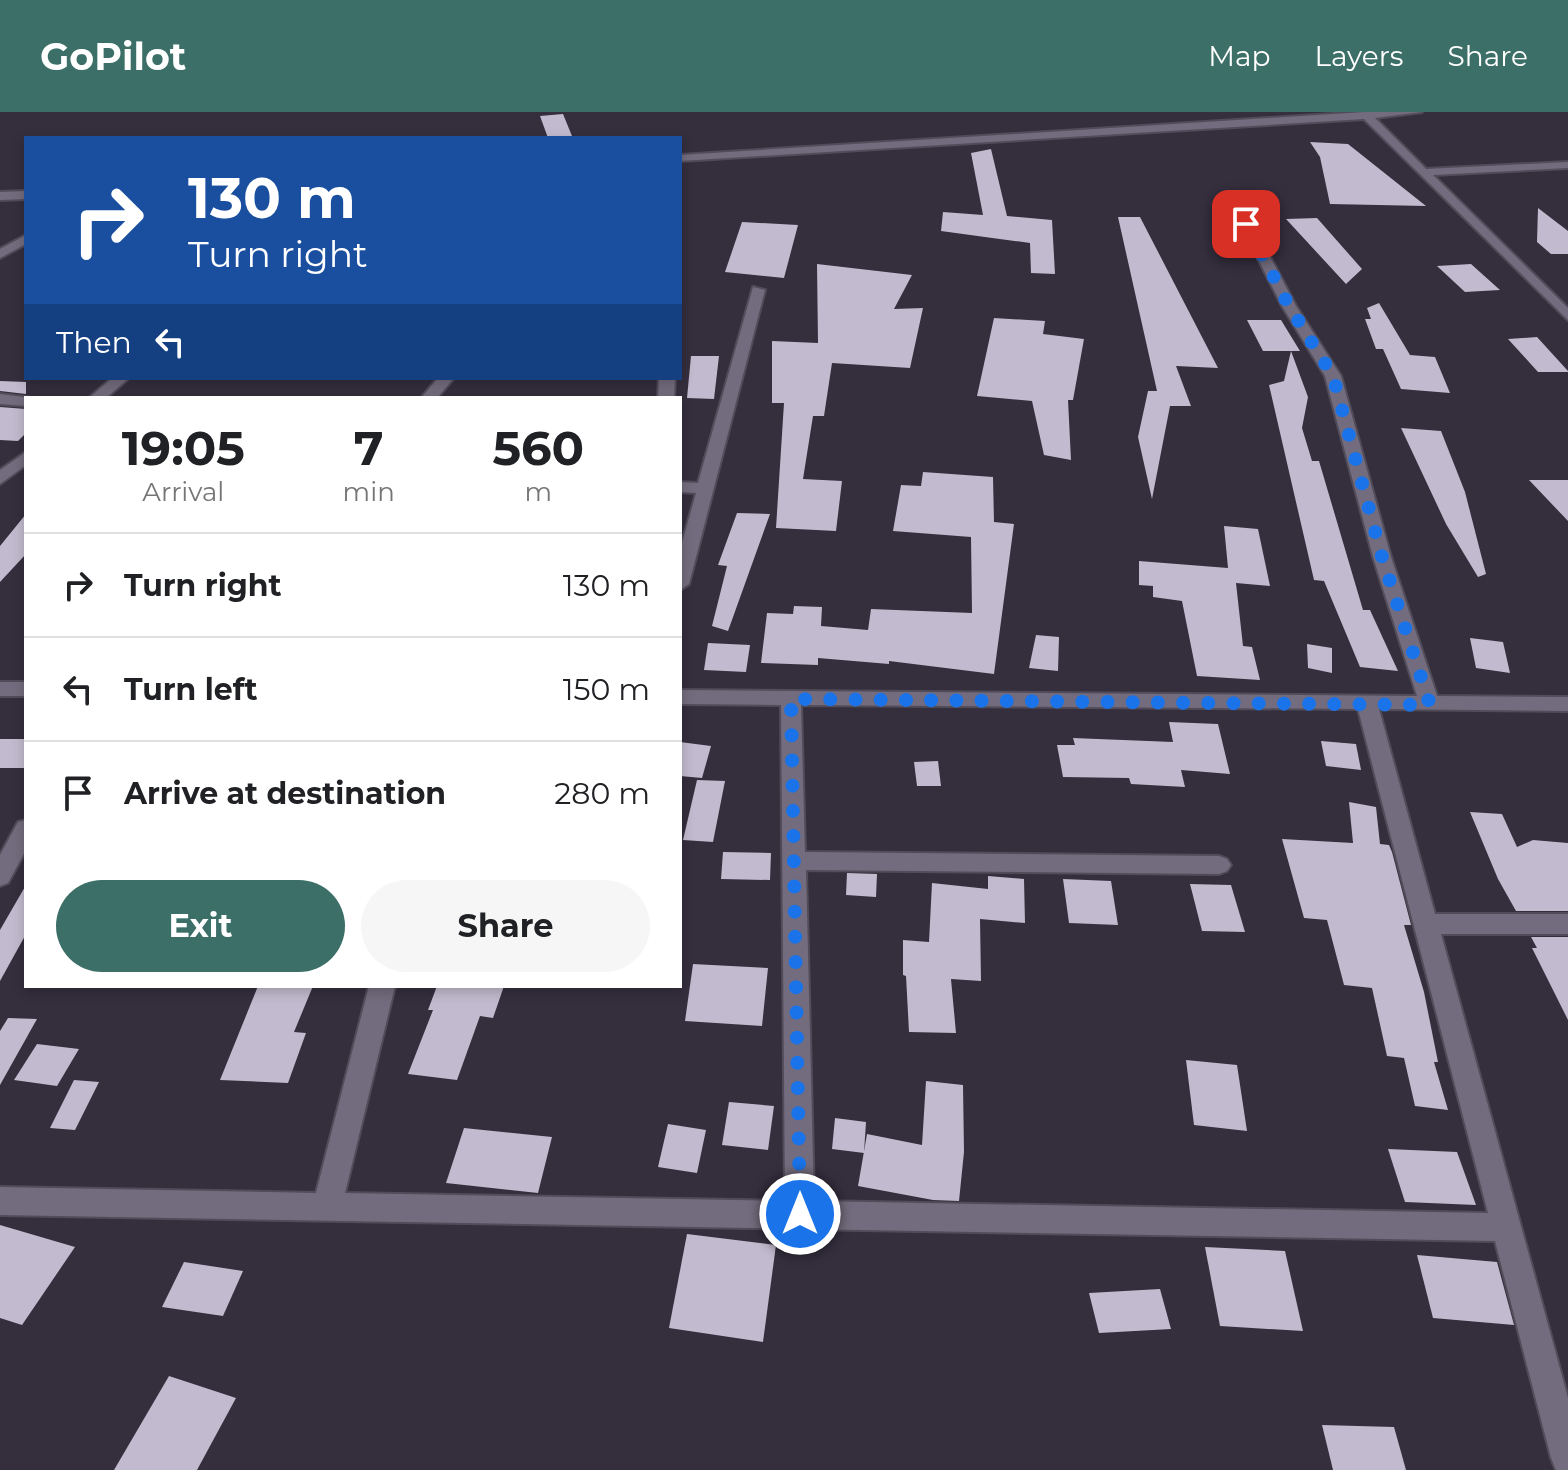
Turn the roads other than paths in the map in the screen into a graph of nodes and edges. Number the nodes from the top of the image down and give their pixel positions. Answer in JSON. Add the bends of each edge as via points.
{"nodes":[{"id":1,"x":1417,"y":112,"type":"edge"},
{"id":2,"x":1366,"y":115,"type":"junction"},
{"id":3,"x":682,"y":158,"type":"edge"},
{"id":4,"x":1568,"y":165,"type":"edge"},
{"id":5,"x":1426,"y":172,"type":"junction"},
{"id":6,"x":24,"y":195,"type":"edge"},
{"id":7,"x":0,"y":196,"type":"edge"},
{"id":8,"x":1232,"y":196,"type":"dead end"},
{"id":9,"x":24,"y":240,"type":"edge"},
{"id":10,"x":0,"y":254,"type":"edge"},
{"id":11,"x":758,"y":290,"type":"dead end"},
{"id":12,"x":1568,"y":316,"type":"edge"},
{"id":13,"x":119,"y":380,"type":"edge"},
{"id":14,"x":444,"y":380,"type":"edge"},
{"id":15,"x":99,"y":396,"type":"edge"},
{"id":16,"x":431,"y":396,"type":"edge"},
{"id":17,"x":0,"y":399,"type":"edge"},
{"id":18,"x":24,"y":401,"type":"edge"},
{"id":19,"x":24,"y":459,"type":"edge"},
{"id":20,"x":0,"y":479,"type":"edge"},
{"id":21,"x":682,"y":487,"type":"edge"},
{"id":22,"x":706,"y":488,"type":"junction"},
{"id":23,"x":682,"y":577,"type":"edge"},
{"id":24,"x":0,"y":689,"type":"edge"},
{"id":25,"x":24,"y":689,"type":"edge"},
{"id":26,"x":682,"y":697,"type":"edge"},
{"id":27,"x":791,"y":699,"type":"junction"},
{"id":28,"x":1367,"y":703,"type":"junction"},
{"id":29,"x":1568,"y":704,"type":"edge"},
{"id":30,"x":1430,"y":705,"type":"junction"},
{"id":31,"x":24,"y":832,"type":"edge"},
{"id":32,"x":796,"y":861,"type":"junction"},
{"id":33,"x":1219,"y":865,"type":"dead end"},
{"id":34,"x":0,"y":877,"type":"edge"},
{"id":35,"x":1426,"y":924,"type":"junction"},
{"id":36,"x":1568,"y":924,"type":"edge"},
{"id":37,"x":382,"y":988,"type":"edge"},
{"id":38,"x":0,"y":1201,"type":"edge"},
{"id":39,"x":327,"y":1206,"type":"junction"},
{"id":40,"x":800,"y":1214,"type":"junction"},
{"id":41,"x":1506,"y":1227,"type":"junction"},
{"id":42,"x":1568,"y":1458,"type":"edge"}],
"edges":[{"from":1,"to":2,"type":"street"},
{"from":2,"to":3,"type":"street"},
{"from":2,"to":5,"type":"street"},
{"from":4,"to":5,"type":"street"},
{"from":5,"to":12,"type":"street"},
{"from":6,"to":7,"type":"street"},
{"from":8,"to":30,"type":"street","via":[[1289,306],[1333,376],[1382,557]]},
{"from":9,"to":10,"type":"street"},
{"from":11,"to":22,"type":"street"},
{"from":13,"to":15,"type":"street"},
{"from":14,"to":16,"type":"street"},
{"from":17,"to":18,"type":"street"},
{"from":19,"to":20,"type":"street"},
{"from":21,"to":22,"type":"street"},
{"from":22,"to":23,"type":"street"},
{"from":24,"to":25,"type":"street"},
{"from":26,"to":27,"type":"street"},
{"from":27,"to":28,"type":"street"},
{"from":27,"to":32,"type":"street"},
{"from":28,"to":30,"type":"street"},
{"from":28,"to":35,"type":"street"},
{"from":29,"to":30,"type":"street"},
{"from":31,"to":34,"type":"street"},
{"from":32,"to":33,"type":"street"},
{"from":32,"to":40,"type":"street"},
{"from":35,"to":36,"type":"street"},
{"from":35,"to":41,"type":"street"},
{"from":37,"to":39,"type":"street"},
{"from":38,"to":39,"type":"street"},
{"from":39,"to":40,"type":"street"},
{"from":40,"to":41,"type":"street"},
{"from":41,"to":42,"type":"street"}]}
